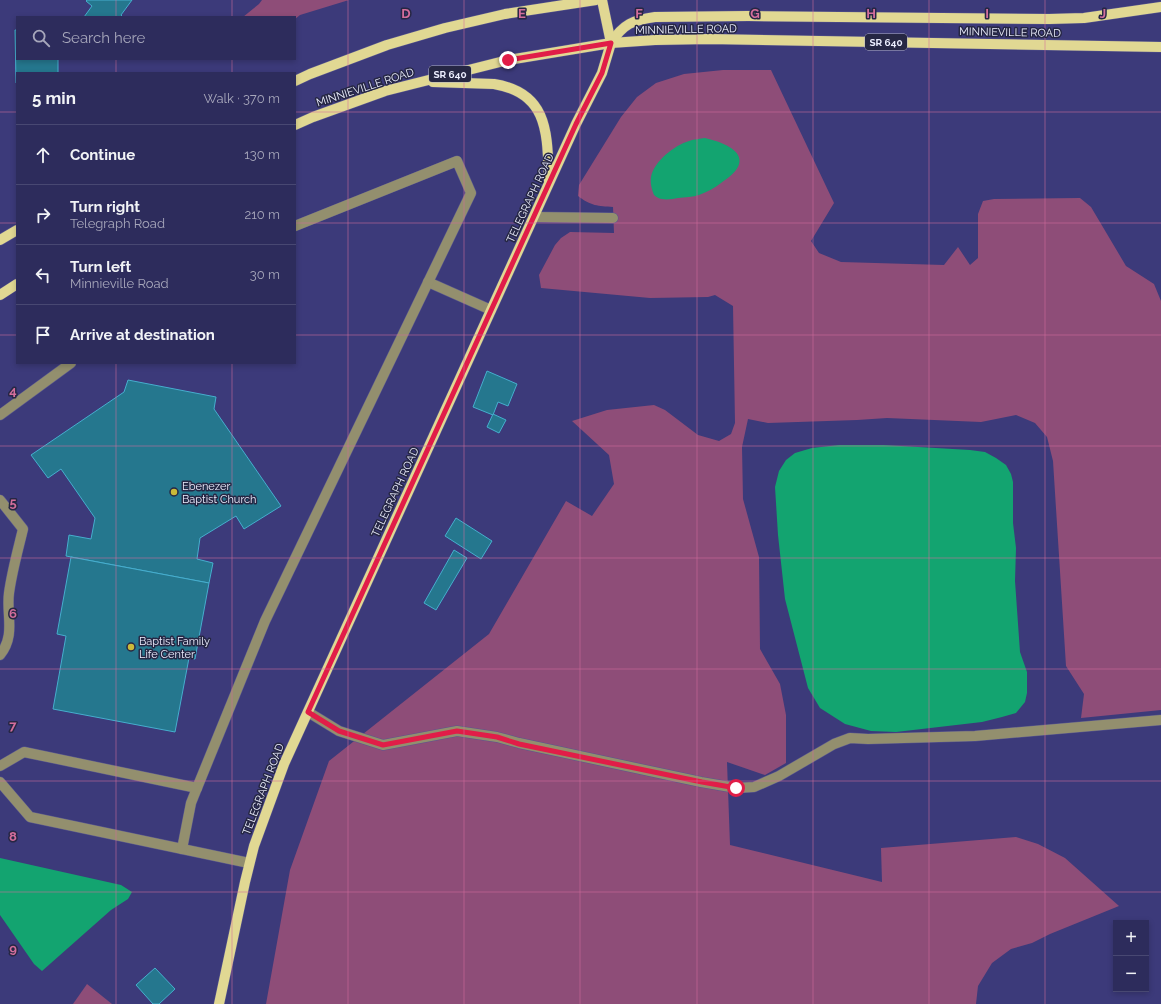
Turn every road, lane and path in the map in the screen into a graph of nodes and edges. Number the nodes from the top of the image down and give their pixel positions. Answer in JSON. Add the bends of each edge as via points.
{"nodes":[{"id":1,"x":596,"y":0,"type":"edge"},
{"id":2,"x":602,"y":0,"type":"edge"},
{"id":3,"x":1161,"y":7,"type":"edge"},
{"id":4,"x":611,"y":43,"type":"junction"},
{"id":5,"x":1161,"y":47,"type":"edge"},
{"id":6,"x":296,"y":81,"type":"edge"},
{"id":7,"x":421,"y":81,"type":"junction"},
{"id":8,"x":296,"y":125,"type":"edge"},
{"id":9,"x":550,"y":183,"type":"junction"},
{"id":10,"x":534,"y":217,"type":"junction"},
{"id":11,"x":613,"y":218,"type":"dead end"},
{"id":12,"x":296,"y":226,"type":"edge"},
{"id":13,"x":16,"y":231,"type":"edge"},
{"id":14,"x":0,"y":240,"type":"edge"},
{"id":15,"x":428,"y":282,"type":"junction"},
{"id":16,"x":16,"y":285,"type":"edge"},
{"id":17,"x":0,"y":295,"type":"edge"},
{"id":18,"x":491,"y":310,"type":"junction"},
{"id":19,"x":70,"y":364,"type":"edge"},
{"id":20,"x":0,"y":415,"type":"edge"},
{"id":21,"x":0,"y":500,"type":"edge"},
{"id":22,"x":0,"y":655,"type":"edge"},
{"id":23,"x":308,"y":712,"type":"junction"},
{"id":24,"x":1161,"y":720,"type":"edge"},
{"id":25,"x":0,"y":766,"type":"edge"},
{"id":26,"x":0,"y":782,"type":"edge"},
{"id":27,"x":197,"y":788,"type":"junction"},
{"id":28,"x":182,"y":849,"type":"junction"},
{"id":29,"x":249,"y":863,"type":"junction"},
{"id":30,"x":219,"y":1004,"type":"edge"}],
"edges":[{"from":1,"to":6,"type":"main road","via":[[505,14],[445,28],[387,45]]},
{"from":2,"to":4,"type":"main road","name":"TELEGRAPH ROAD"},
{"from":3,"to":4,"type":"main road","via":[[1084,18],[1049,19],[655,17],[628,24]]},
{"from":4,"to":5,"type":"main road","name":"MINNIEVILLE ROAD","number":"SR 640","via":[[709,40]]},
{"from":4,"to":7,"type":"main road","name":"MINNIEVILLE ROAD","number":"SR 640","via":[[508,60]]},
{"from":4,"to":9,"type":"main road","name":"TELEGRAPH ROAD","via":[[602,73]]},
{"from":7,"to":8,"type":"main road","name":"MINNIEVILLE ROAD","number":"SR 640","via":[[385,91]]},
{"from":7,"to":9,"type":"main road","via":[[494,84],[524,96],[534,105],[546,129]]},
{"from":9,"to":10,"type":"main road","name":"TELEGRAPH ROAD"},
{"from":10,"to":11,"type":"lane"},
{"from":10,"to":18,"type":"main road","name":"TELEGRAPH ROAD"},
{"from":12,"to":15,"type":"lane","via":[[457,161],[471,193]]},
{"from":13,"to":14,"type":"main road"},
{"from":15,"to":18,"type":"lane"},
{"from":15,"to":27,"type":"lane","via":[[265,621]]},
{"from":16,"to":17,"type":"main road"},
{"from":18,"to":23,"type":"main road","name":"TELEGRAPH ROAD"},
{"from":19,"to":20,"type":"lane"},
{"from":21,"to":22,"type":"lane","via":[[23,529],[9,594],[10,633]]},
{"from":23,"to":24,"type":"lane","via":[[339,731],[383,745],[457,731],[497,737],[519,744],[736,788],[754,787],[766,782],[834,744],[850,738],[974,736]]},
{"from":23,"to":29,"type":"main road","name":"TELEGRAPH ROAD","via":[[266,810]]},
{"from":25,"to":27,"type":"lane","via":[[24,752]]},
{"from":26,"to":28,"type":"lane","via":[[30,817]]},
{"from":27,"to":28,"type":"lane","via":[[191,803]]},
{"from":28,"to":29,"type":"lane"},
{"from":29,"to":30,"type":"main road","name":"TELEGRAPH ROAD"}]}
